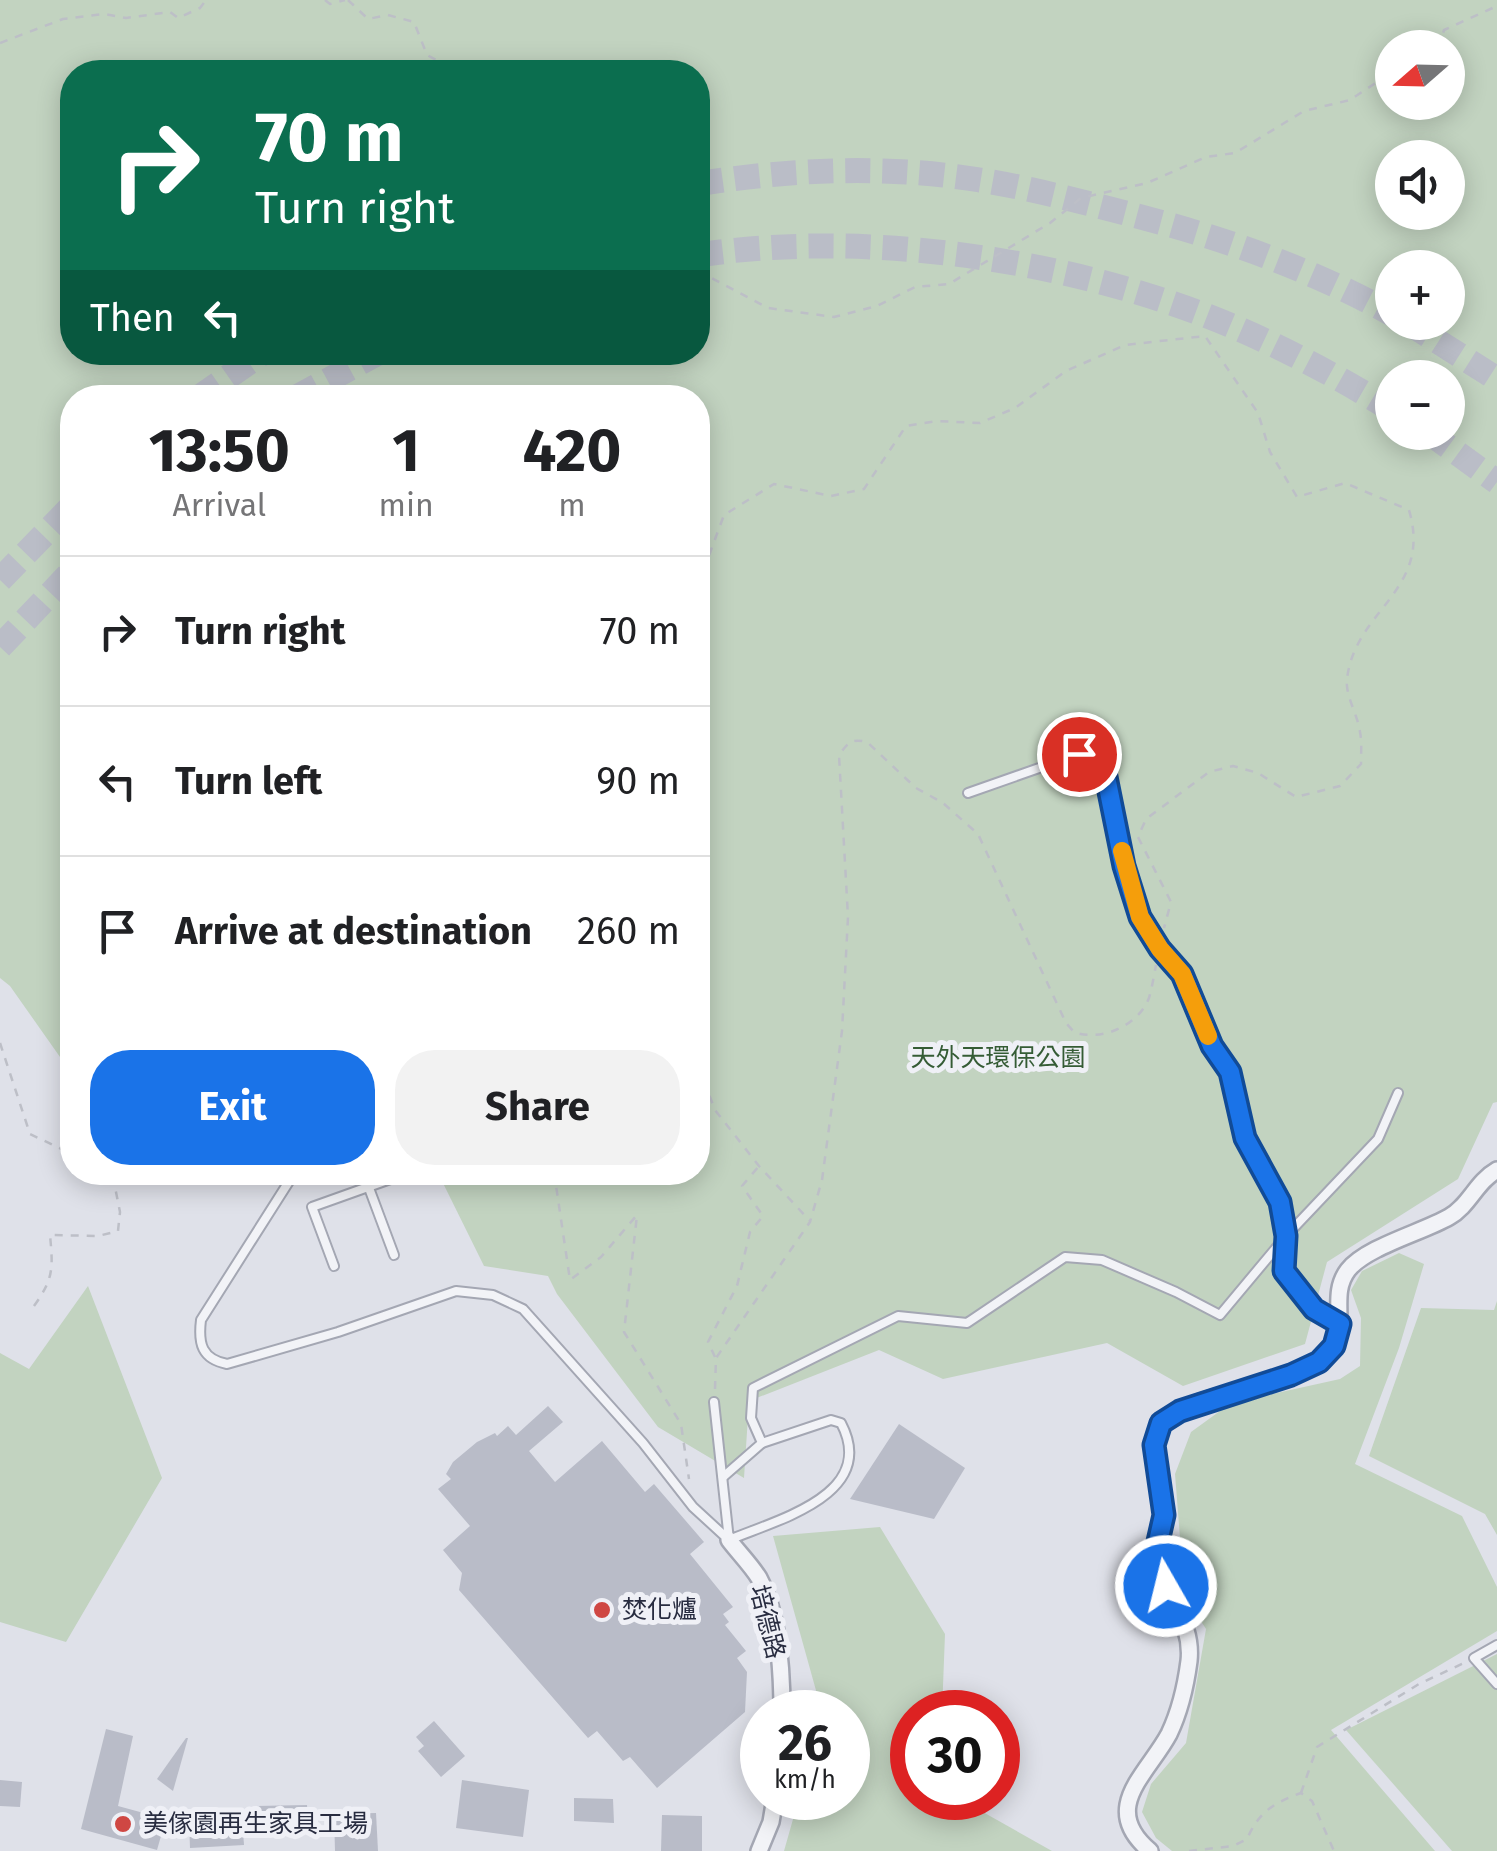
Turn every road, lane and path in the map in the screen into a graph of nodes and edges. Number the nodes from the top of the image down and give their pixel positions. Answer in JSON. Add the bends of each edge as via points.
{"nodes":[{"id":1,"x":206,"y":0,"type":"edge"},
{"id":2,"x":325,"y":0,"type":"edge"},
{"id":3,"x":347,"y":0,"type":"edge"},
{"id":4,"x":1497,"y":6,"type":"edge"},
{"id":5,"x":1444,"y":30,"type":"edge"},
{"id":6,"x":0,"y":44,"type":"edge"},
{"id":7,"x":435,"y":60,"type":"edge"},
{"id":8,"x":1375,"y":83,"type":"edge"},
{"id":9,"x":710,"y":277,"type":"edge"},
{"id":10,"x":710,"y":553,"type":"edge"},
{"id":11,"x":968,"y":793,"type":"dead end"},
{"id":12,"x":1160,"y":949,"type":"junction"},
{"id":13,"x":0,"y":1042,"type":"edge"},
{"id":14,"x":1398,"y":1093,"type":"dead end"},
{"id":15,"x":710,"y":1097,"type":"edge"},
{"id":16,"x":60,"y":1148,"type":"edge"},
{"id":17,"x":759,"y":1166,"type":"junction"},
{"id":18,"x":1497,"y":1170,"type":"edge"},
{"id":19,"x":116,"y":1185,"type":"edge"},
{"id":20,"x":287,"y":1185,"type":"edge"},
{"id":21,"x":374,"y":1185,"type":"edge"},
{"id":22,"x":556,"y":1185,"type":"edge"},
{"id":23,"x":368,"y":1187,"type":"junction"},
{"id":24,"x":810,"y":1222,"type":"junction"},
{"id":25,"x":1286,"y":1236,"type":"junction"},
{"id":26,"x":394,"y":1255,"type":"dead end"},
{"id":27,"x":334,"y":1266,"type":"dead end"},
{"id":28,"x":34,"y":1306,"type":"dead end"},
{"id":29,"x":1340,"y":1324,"type":"junction"},
{"id":30,"x":716,"y":1358,"type":"junction"},
{"id":31,"x":714,"y":1402,"type":"joint"},
{"id":32,"x":762,"y":1442,"type":"junction"},
{"id":33,"x":724,"y":1477,"type":"junction"},
{"id":34,"x":693,"y":1507,"type":"junction"},
{"id":35,"x":729,"y":1540,"type":"junction"},
{"id":36,"x":1497,"y":1645,"type":"edge"},
{"id":37,"x":1474,"y":1658,"type":"junction"},
{"id":38,"x":1497,"y":1684,"type":"edge"},
{"id":39,"x":782,"y":1690,"type":"edge"},
{"id":40,"x":1300,"y":1793,"type":"junction"},
{"id":41,"x":771,"y":1820,"type":"edge"},
{"id":42,"x":759,"y":1851,"type":"edge"},
{"id":43,"x":1150,"y":1851,"type":"edge"},
{"id":44,"x":1189,"y":1851,"type":"edge"},
{"id":45,"x":1334,"y":1851,"type":"edge"}],
"edges":[{"from":1,"to":6,"type":"path","via":[[178,18],[170,12],[64,19]]},
{"from":2,"to":3,"type":"path"},
{"from":3,"to":7,"type":"path","via":[[368,20],[388,15],[414,22]]},
{"from":4,"to":5,"type":"path"},
{"from":8,"to":9,"type":"path","via":[[1350,100],[1304,112],[1235,153],[1082,198],[949,284],[915,287],[877,306],[834,317],[768,308]]},
{"from":10,"to":12,"type":"path","via":[[724,515],[774,484],[831,496],[864,489],[906,426],[980,423],[1015,408],[1066,371],[1125,345],[1204,336],[1258,413],[1270,452],[1297,496],[1345,482],[1409,510],[1416,535],[1408,574],[1355,646],[1346,683],[1361,733],[1361,764],[1340,786],[1296,798],[1258,773],[1233,766],[1209,772],[1146,819],[1138,837],[1170,902]]},
{"from":11,"to":12,"type":"lane","via":[[1079,754],[1095,760],[1105,772],[1140,917]]},
{"from":12,"to":24,"type":"path","via":[[1142,1010],[1113,1032],[1074,1032],[978,834],[867,742],[849,742],[839,755],[848,917],[842,1032]]},
{"from":12,"to":25,"type":"lane","via":[[1182,974],[1230,1072],[1245,1138],[1280,1202]]},
{"from":13,"to":16,"type":"path","via":[[30,1134]]},
{"from":14,"to":25,"type":"lane","via":[[1378,1139]]},
{"from":15,"to":17,"type":"path"},
{"from":17,"to":24,"type":"path"},
{"from":17,"to":30,"type":"path","via":[[742,1186],[763,1216],[750,1232],[737,1286],[708,1342]]},
{"from":18,"to":29,"type":"street","via":[[1452,1216],[1349,1269],[1339,1290]]},
{"from":19,"to":28,"type":"path","via":[[118,1231],[50,1235],[54,1271]]},
{"from":20,"to":34,"type":"lane","via":[[201,1320],[199,1338],[214,1361],[228,1364],[456,1291],[493,1295],[523,1309]]},
{"from":21,"to":23,"type":"lane"},
{"from":22,"to":34,"type":"path","via":[[570,1280],[637,1215],[624,1332],[681,1424]]},
{"from":23,"to":26,"type":"lane"},
{"from":23,"to":27,"type":"lane","via":[[312,1207]]},
{"from":24,"to":30,"type":"path"},
{"from":25,"to":29,"type":"lane","via":[[1284,1271],[1314,1309]]},
{"from":25,"to":32,"type":"lane","via":[[1220,1315],[1102,1260],[1065,1258],[967,1323],[898,1316],[753,1388],[752,1418]]},
{"from":29,"to":43,"type":"street","via":[[1334,1346],[1319,1362],[1161,1423],[1154,1445],[1164,1515],[1159,1564],[1188,1632],[1189,1660],[1176,1719],[1128,1800],[1134,1837]]},
{"from":30,"to":31,"type":"path"},
{"from":31,"to":33,"type":"lane"},
{"from":32,"to":33,"type":"lane"},
{"from":32,"to":35,"type":"lane","via":[[830,1420],[848,1437],[848,1462],[834,1491],[820,1501]]},
{"from":33,"to":35,"type":"lane"},
{"from":34,"to":35,"type":"lane"},
{"from":35,"to":39,"type":"street","name":"培德路","via":[[759,1579]]},
{"from":36,"to":37,"type":"lane"},
{"from":37,"to":38,"type":"lane"},
{"from":37,"to":40,"type":"path","via":[[1317,1747]]},
{"from":40,"to":44,"type":"path","via":[[1256,1818],[1247,1840]]},
{"from":40,"to":45,"type":"path","via":[[1312,1801]]},
{"from":41,"to":42,"type":"street"}]}
